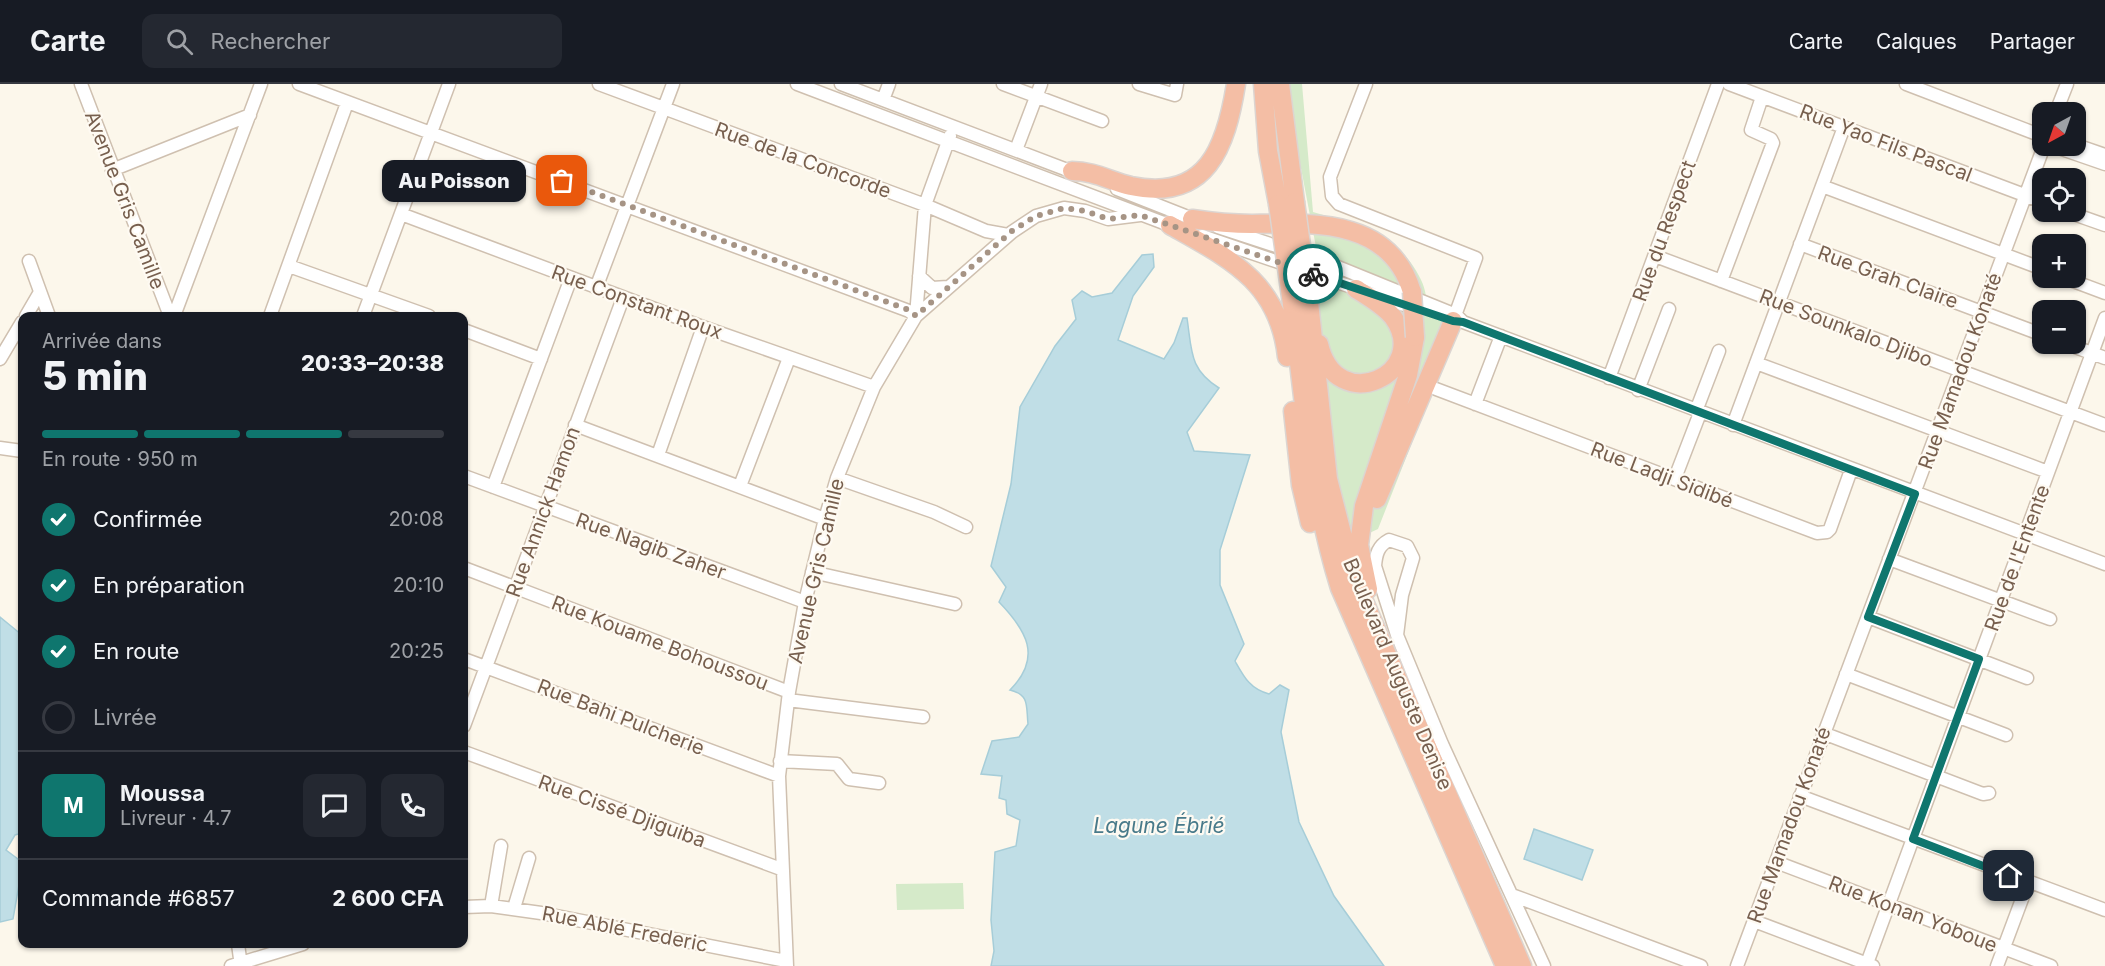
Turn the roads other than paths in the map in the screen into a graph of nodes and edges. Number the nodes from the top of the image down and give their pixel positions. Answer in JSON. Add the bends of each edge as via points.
{"nodes":[{"id":1,"x":81,"y":84,"type":"edge"},
{"id":2,"x":261,"y":84,"type":"edge"},
{"id":3,"x":299,"y":84,"type":"edge"},
{"id":4,"x":449,"y":84,"type":"edge"},
{"id":5,"x":599,"y":84,"type":"edge"},
{"id":6,"x":673,"y":84,"type":"edge"},
{"id":7,"x":797,"y":84,"type":"edge"},
{"id":8,"x":841,"y":84,"type":"edge"},
{"id":9,"x":889,"y":84,"type":"edge"},
{"id":10,"x":1003,"y":84,"type":"edge"},
{"id":11,"x":1041,"y":84,"type":"edge"},
{"id":12,"x":1138,"y":84,"type":"edge"},
{"id":13,"x":1177,"y":84,"type":"edge"},
{"id":14,"x":1236,"y":84,"type":"edge"},
{"id":15,"x":1263,"y":84,"type":"edge"},
{"id":16,"x":1280,"y":84,"type":"edge"},
{"id":17,"x":1366,"y":84,"type":"edge"},
{"id":18,"x":1718,"y":84,"type":"edge"},
{"id":19,"x":1729,"y":84,"type":"edge"},
{"id":20,"x":1906,"y":84,"type":"edge"},
{"id":21,"x":2067,"y":84,"type":"edge"},
{"id":22,"x":1036,"y":96,"type":"junction"},
{"id":23,"x":1762,"y":97,"type":"junction"},
{"id":24,"x":883,"y":100,"type":"junction"},
{"id":25,"x":2060,"y":102,"type":"edge"},
{"id":26,"x":347,"y":103,"type":"junction"},
{"id":27,"x":663,"y":108,"type":"junction"},
{"id":28,"x":250,"y":115,"type":"junction"},
{"id":29,"x":1102,"y":121,"type":"dead end"},
{"id":30,"x":953,"y":127,"type":"junction"},
{"id":31,"x":1844,"y":127,"type":"junction"},
{"id":32,"x":431,"y":133,"type":"junction"},
{"id":33,"x":2032,"y":134,"type":"edge"},
{"id":34,"x":948,"y":141,"type":"junction"},
{"id":35,"x":2086,"y":148,"type":"edge"},
{"id":36,"x":1016,"y":150,"type":"junction"},
{"id":37,"x":2105,"y":155,"type":"edge"},
{"id":38,"x":2036,"y":156,"type":"edge"},
{"id":39,"x":2082,"y":156,"type":"edge"},
{"id":40,"x":2105,"y":164,"type":"edge"},
{"id":41,"x":112,"y":170,"type":"junction"},
{"id":42,"x":1072,"y":171,"type":"junction"},
{"id":43,"x":1822,"y":186,"type":"junction"},
{"id":44,"x":2025,"y":195,"type":"junction"},
{"id":45,"x":2032,"y":198,"type":"edge"},
{"id":46,"x":1287,"y":203,"type":"junction"},
{"id":47,"x":627,"y":205,"type":"junction"},
{"id":48,"x":925,"y":205,"type":"junction"},
{"id":49,"x":401,"y":214,"type":"junction"},
{"id":50,"x":1140,"y":215,"type":"junction"},
{"id":51,"x":2086,"y":218,"type":"edge"},
{"id":52,"x":1192,"y":219,"type":"junction"},
{"id":53,"x":1170,"y":225,"type":"junction"},
{"id":54,"x":2105,"y":225,"type":"edge"},
{"id":55,"x":986,"y":231,"type":"junction"},
{"id":56,"x":1008,"y":235,"type":"junction"},
{"id":57,"x":1800,"y":244,"type":"junction"},
{"id":58,"x":987,"y":253,"type":"junction"},
{"id":59,"x":2004,"y":254,"type":"junction"},
{"id":60,"x":1654,"y":256,"type":"junction"},
{"id":61,"x":29,"y":261,"type":"dead end"},
{"id":62,"x":2032,"y":265,"type":"edge"},
{"id":63,"x":289,"y":266,"type":"junction"},
{"id":64,"x":919,"y":276,"type":"junction"},
{"id":65,"x":571,"y":278,"type":"junction"},
{"id":66,"x":1721,"y":281,"type":"junction"},
{"id":67,"x":2086,"y":286,"type":"edge"},
{"id":68,"x":949,"y":287,"type":"junction"},
{"id":69,"x":596,"y":288,"type":"junction"},
{"id":70,"x":1356,"y":289,"type":"junction"},
{"id":71,"x":40,"y":292,"type":"junction"},
{"id":72,"x":2105,"y":293,"type":"edge"},
{"id":73,"x":371,"y":295,"type":"junction"},
{"id":74,"x":623,"y":298,"type":"junction"},
{"id":75,"x":1301,"y":303,"type":"junction"},
{"id":76,"x":1779,"y":303,"type":"junction"},
{"id":77,"x":1669,"y":309,"type":"dead end"},
{"id":78,"x":28,"y":312,"type":"edge"},
{"id":79,"x":48,"y":312,"type":"edge"},
{"id":80,"x":170,"y":312,"type":"edge"},
{"id":81,"x":174,"y":312,"type":"edge"},
{"id":82,"x":272,"y":312,"type":"edge"},
{"id":83,"x":365,"y":312,"type":"edge"},
{"id":84,"x":418,"y":312,"type":"edge"},
{"id":85,"x":1982,"y":312,"type":"junction"},
{"id":86,"x":916,"y":316,"type":"junction"},
{"id":87,"x":2105,"y":318,"type":"edge"},
{"id":88,"x":1457,"y":319,"type":"junction"},
{"id":89,"x":703,"y":327,"type":"junction"},
{"id":90,"x":18,"y":329,"type":"edge"},
{"id":91,"x":2032,"y":331,"type":"edge"},
{"id":92,"x":468,"y":332,"type":"edge"},
{"id":93,"x":1501,"y":336,"type":"junction"},
{"id":94,"x":1719,"y":351,"type":"dead end"},
{"id":95,"x":2086,"y":351,"type":"edge"},
{"id":96,"x":2092,"y":353,"type":"junction"},
{"id":97,"x":789,"y":358,"type":"junction"},
{"id":98,"x":2105,"y":358,"type":"edge"},
{"id":99,"x":0,"y":359,"type":"edge"},
{"id":100,"x":541,"y":359,"type":"junction"},
{"id":101,"x":1756,"y":363,"type":"junction"},
{"id":102,"x":1960,"y":371,"type":"junction"},
{"id":103,"x":1609,"y":378,"type":"junction"},
{"id":104,"x":874,"y":387,"type":"junction"},
{"id":105,"x":1436,"y":389,"type":"dead end"},
{"id":106,"x":1638,"y":390,"type":"junction"},
{"id":107,"x":1475,"y":404,"type":"junction"},
{"id":108,"x":1698,"y":412,"type":"junction"},
{"id":109,"x":2070,"y":412,"type":"junction"},
{"id":110,"x":575,"y":425,"type":"junction"},
{"id":111,"x":1733,"y":425,"type":"junction"},
{"id":112,"x":2105,"y":425,"type":"edge"},
{"id":113,"x":1938,"y":431,"type":"junction"},
{"id":114,"x":0,"y":448,"type":"edge"},
{"id":115,"x":18,"y":450,"type":"edge"},
{"id":116,"x":658,"y":455,"type":"junction"},
{"id":117,"x":1851,"y":470,"type":"junction"},
{"id":118,"x":2048,"y":472,"type":"junction"},
{"id":119,"x":468,"y":478,"type":"edge"},
{"id":120,"x":837,"y":478,"type":"junction"},
{"id":121,"x":1676,"y":478,"type":"junction"},
{"id":122,"x":740,"y":486,"type":"junction"},
{"id":123,"x":493,"y":487,"type":"junction"},
{"id":124,"x":1915,"y":494,"type":"junction"},
{"id":125,"x":545,"y":507,"type":"junction"},
{"id":126,"x":825,"y":519,"type":"junction"},
{"id":127,"x":966,"y":527,"type":"dead end"},
{"id":128,"x":2025,"y":534,"type":"junction"},
{"id":129,"x":1889,"y":559,"type":"junction"},
{"id":130,"x":2105,"y":564,"type":"edge"},
{"id":131,"x":468,"y":570,"type":"edge"},
{"id":132,"x":812,"y":572,"type":"junction"},
{"id":133,"x":1365,"y":574,"type":"junction"},
{"id":134,"x":514,"y":587,"type":"junction"},
{"id":135,"x":2001,"y":601,"type":"junction"},
{"id":136,"x":805,"y":602,"type":"junction"},
{"id":137,"x":956,"y":604,"type":"dead end"},
{"id":138,"x":1349,"y":613,"type":"junction"},
{"id":139,"x":1868,"y":617,"type":"junction"},
{"id":140,"x":2050,"y":619,"type":"dead end"},
{"id":141,"x":1374,"y":626,"type":"junction"},
{"id":142,"x":1397,"y":634,"type":"junction"},
{"id":143,"x":1979,"y":659,"type":"junction"},
{"id":144,"x":468,"y":660,"type":"edge"},
{"id":145,"x":486,"y":667,"type":"junction"},
{"id":146,"x":1846,"y":674,"type":"junction"},
{"id":147,"x":2027,"y":678,"type":"dead end"},
{"id":148,"x":788,"y":696,"type":"junction"},
{"id":149,"x":468,"y":715,"type":"edge"},
{"id":150,"x":923,"y":717,"type":"dead end"},
{"id":151,"x":1958,"y":717,"type":"junction"},
{"id":152,"x":1823,"y":733,"type":"junction"},
{"id":153,"x":2006,"y":735,"type":"dead end"},
{"id":154,"x":468,"y":753,"type":"edge"},
{"id":155,"x":780,"y":762,"type":"junction"},
{"id":156,"x":779,"y":776,"type":"junction"},
{"id":157,"x":1936,"y":776,"type":"junction"},
{"id":158,"x":879,"y":783,"type":"dead end"},
{"id":159,"x":1989,"y":793,"type":"dead end"},
{"id":160,"x":1800,"y":796,"type":"junction"},
{"id":161,"x":1913,"y":839,"type":"junction"},
{"id":162,"x":501,"y":846,"type":"dead end"},
{"id":163,"x":529,"y":858,"type":"dead end"},
{"id":164,"x":1776,"y":862,"type":"junction"},
{"id":165,"x":781,"y":869,"type":"junction"},
{"id":166,"x":2028,"y":883,"type":"junction"},
{"id":167,"x":1490,"y":888,"type":"junction"},
{"id":168,"x":1512,"y":895,"type":"junction"},
{"id":169,"x":1888,"y":905,"type":"junction"},
{"id":170,"x":490,"y":906,"type":"junction"},
{"id":171,"x":468,"y":907,"type":"edge"},
{"id":172,"x":514,"y":908,"type":"junction"},
{"id":173,"x":2105,"y":910,"type":"edge"},
{"id":174,"x":1754,"y":921,"type":"junction"},
{"id":175,"x":238,"y":948,"type":"edge"},
{"id":176,"x":290,"y":948,"type":"edge"},
{"id":177,"x":2003,"y":949,"type":"junction"},
{"id":178,"x":787,"y":963,"type":"edge"},
{"id":179,"x":237,"y":965,"type":"edge"},
{"id":180,"x":1868,"y":965,"type":"edge"},
{"id":181,"x":1505,"y":966,"type":"edge"},
{"id":182,"x":1522,"y":966,"type":"edge"},
{"id":183,"x":1532,"y":966,"type":"edge"},
{"id":184,"x":1544,"y":966,"type":"edge"},
{"id":185,"x":1701,"y":966,"type":"edge"},
{"id":186,"x":1737,"y":966,"type":"edge"},
{"id":187,"x":1997,"y":966,"type":"edge"},
{"id":188,"x":2051,"y":966,"type":"edge"}],
"edges":[{"from":1,"to":41,"type":"street","name":"Avenue Gris Camille"},
{"from":2,"to":28,"type":"street"},
{"from":3,"to":26,"type":"street"},
{"from":4,"to":32,"type":"street"},
{"from":5,"to":27,"type":"street","name":"Rue de la Concorde"},
{"from":6,"to":27,"type":"street"},
{"from":7,"to":34,"type":"street"},
{"from":8,"to":24,"type":"street"},
{"from":9,"to":24,"type":"street"},
{"from":10,"to":22,"type":"street"},
{"from":11,"to":22,"type":"street"},
{"from":12,"to":13,"type":"street","via":[[1174,95]]},
{"from":14,"to":42,"type":"highway","via":[[1224,137],[1215,156],[1195,179],[1182,186],[1159,190]]},
{"from":15,"to":46,"type":"highway","name":"Boulevard Auguste Denise","via":[[1268,151]]},
{"from":16,"to":46,"type":"highway","name":"Boulevard Auguste Denise"},
{"from":17,"to":88,"type":"street","via":[[1330,177],[1332,196],[1339,204],[1476,258]]},
{"from":18,"to":60,"type":"street","name":"Rue du Respect"},
{"from":19,"to":23,"type":"street","name":"Rue Yao Fils Pascal"},
{"from":20,"to":33,"type":"street"},
{"from":21,"to":25,"type":"street"},
{"from":22,"to":29,"type":"street"},
{"from":22,"to":36,"type":"street"},
{"from":23,"to":31,"type":"street","name":"Rue Yao Fils Pascal"},
{"from":23,"to":66,"type":"street","via":[[1751,130],[1773,143]]},
{"from":24,"to":30,"type":"street"},
{"from":26,"to":32,"type":"street"},
{"from":26,"to":63,"type":"street"},
{"from":27,"to":47,"type":"street"},
{"from":27,"to":48,"type":"street","name":"Rue de la Concorde"},
{"from":28,"to":41,"type":"street"},
{"from":28,"to":81,"type":"street"},
{"from":30,"to":34,"type":"street"},
{"from":30,"to":36,"type":"street"},
{"from":31,"to":43,"type":"street"},
{"from":31,"to":44,"type":"street","name":"Rue Yao Fils Pascal"},
{"from":32,"to":47,"type":"street"},
{"from":32,"to":49,"type":"street"},
{"from":34,"to":48,"type":"street"},
{"from":34,"to":50,"type":"street"},
{"from":35,"to":37,"type":"street"},
{"from":36,"to":42,"type":"street"},
{"from":38,"to":44,"type":"street","name":"Rue Mamadou Konaté"},
{"from":39,"to":40,"type":"street"},
{"from":41,"to":80,"type":"street","name":"Avenue Gris Camille"},
{"from":42,"to":52,"type":"street"},
{"from":43,"to":57,"type":"street"},
{"from":43,"to":59,"type":"street"},
{"from":44,"to":45,"type":"street","name":"Rue Yao Fils Pascal"},
{"from":44,"to":59,"type":"street","name":"Rue Mamadou Konaté"},
{"from":46,"to":75,"type":"highway","name":"Boulevard Auguste Denise","bridge":true},
{"from":47,"to":69,"type":"street"},
{"from":47,"to":86,"type":"street","via":[[909,310]]},
{"from":48,"to":55,"type":"street","name":"Rue de la Concorde"},
{"from":48,"to":64,"type":"street"},
{"from":49,"to":65,"type":"street","name":"Rue Constant Roux"},
{"from":49,"to":73,"type":"street"},
{"from":50,"to":53,"type":"street"},
{"from":50,"to":56,"type":"street","name":"Avenue Gris Camille","via":[[1108,219],[1064,208],[1036,216]]},
{"from":51,"to":54,"type":"street"},
{"from":52,"to":88,"type":"street","via":[[1328,263]]},
{"from":52,"to":133,"type":"highway","bridge":true,"via":[[1338,226],[1371,240],[1387,252],[1408,280],[1415,337],[1408,375],[1364,506],[1359,545]]},
{"from":53,"to":70,"type":"street"},
{"from":53,"to":138,"type":"highway","via":[[1237,264],[1269,297],[1286,342],[1301,485],[1314,541]]},
{"from":55,"to":56,"type":"street","name":"Rue de la Concorde"},
{"from":55,"to":58,"type":"street"},
{"from":56,"to":58,"type":"street","name":"Avenue Gris Camille"},
{"from":57,"to":76,"type":"street"},
{"from":57,"to":85,"type":"street","name":"Rue Grah Claire"},
{"from":58,"to":68,"type":"street","name":"Avenue Gris Camille"},
{"from":59,"to":62,"type":"street"},
{"from":59,"to":85,"type":"street","name":"Rue Mamadou Konaté"},
{"from":60,"to":66,"type":"street","name":"Rue Sounkalo Djibo"},
{"from":60,"to":103,"type":"street","name":"Rue du Respect"},
{"from":61,"to":71,"type":"street"},
{"from":63,"to":73,"type":"street"},
{"from":63,"to":82,"type":"street"},
{"from":64,"to":68,"type":"street","via":[[932,288]]},
{"from":64,"to":86,"type":"street"},
{"from":65,"to":69,"type":"street","name":"Rue Constant Roux"},
{"from":65,"to":100,"type":"street"},
{"from":66,"to":76,"type":"street","name":"Rue Sounkalo Djibo"},
{"from":67,"to":72,"type":"street"},
{"from":68,"to":86,"type":"street","name":"Avenue Gris Camille"},
{"from":69,"to":74,"type":"street","name":"Rue Constant Roux"},
{"from":70,"to":75,"type":"highway","via":[[1388,312],[1402,339],[1397,364],[1380,380],[1368,384],[1355,384],[1333,372]]},
{"from":70,"to":88,"type":"street"},
{"from":71,"to":78,"type":"street"},
{"from":71,"to":79,"type":"street"},
{"from":73,"to":83,"type":"street"},
{"from":73,"to":84,"type":"street"},
{"from":74,"to":89,"type":"street","name":"Rue Constant Roux"},
{"from":74,"to":110,"type":"street","name":"Rue Annick Hamon"},
{"from":75,"to":138,"type":"highway","name":"Boulevard Auguste Denise","via":[[1322,527]]},
{"from":75,"to":141,"type":"highway","name":"Boulevard Auguste Denise","via":[[1328,479],[1353,576]]},
{"from":76,"to":101,"type":"street"},
{"from":76,"to":102,"type":"street","name":"Rue Sounkalo Djibo"},
{"from":77,"to":106,"type":"street"},
{"from":85,"to":91,"type":"street","name":"Rue Grah Claire"},
{"from":85,"to":102,"type":"street","name":"Rue Mamadou Konaté"},
{"from":86,"to":104,"type":"street","name":"Avenue Gris Camille"},
{"from":87,"to":96,"type":"street","name":"Rue de l'Entente"},
{"from":88,"to":93,"type":"street"},
{"from":88,"to":133,"type":"highway","via":[[1378,498],[1367,531]]},
{"from":89,"to":97,"type":"street","name":"Rue Constant Roux"},
{"from":89,"to":116,"type":"street"},
{"from":90,"to":99,"type":"street"},
{"from":92,"to":100,"type":"street"},
{"from":93,"to":103,"type":"street"},
{"from":93,"to":107,"type":"street"},
{"from":94,"to":108,"type":"street"},
{"from":95,"to":96,"type":"street"},
{"from":96,"to":98,"type":"street"},
{"from":96,"to":109,"type":"street","name":"Rue de l'Entente"},
{"from":97,"to":104,"type":"street","name":"Rue Constant Roux"},
{"from":97,"to":122,"type":"street"},
{"from":100,"to":123,"type":"street"},
{"from":101,"to":111,"type":"street"},
{"from":101,"to":113,"type":"street"},
{"from":102,"to":109,"type":"street","name":"Rue Sounkalo Djibo"},
{"from":102,"to":113,"type":"street","name":"Rue Mamadou Konaté"},
{"from":103,"to":106,"type":"street"},
{"from":104,"to":120,"type":"street","name":"Avenue Gris Camille"},
{"from":105,"to":107,"type":"street","name":"Rue Ladji Sidibé"},
{"from":106,"to":108,"type":"street"},
{"from":107,"to":121,"type":"street","name":"Rue Ladji Sidibé"},
{"from":108,"to":111,"type":"street"},
{"from":108,"to":121,"type":"street"},
{"from":109,"to":112,"type":"street","name":"Rue Sounkalo Djibo"},
{"from":109,"to":118,"type":"street","name":"Rue de l'Entente"},
{"from":110,"to":116,"type":"street"},
{"from":110,"to":125,"type":"street","name":"Rue Annick Hamon"},
{"from":111,"to":117,"type":"street"},
{"from":113,"to":118,"type":"street"},
{"from":113,"to":124,"type":"street","name":"Rue Mamadou Konaté"},
{"from":114,"to":115,"type":"street"},
{"from":116,"to":122,"type":"street"},
{"from":117,"to":121,"type":"street","name":"Rue Ladji Sidibé","via":[[1830,529],[1822,533]]},
{"from":117,"to":124,"type":"street"},
{"from":118,"to":128,"type":"street","name":"Rue de l'Entente"},
{"from":119,"to":123,"type":"street","name":"Rue Nagib Zaher"},
{"from":120,"to":126,"type":"street","name":"Avenue Gris Camille"},
{"from":120,"to":127,"type":"street"},
{"from":122,"to":126,"type":"street"},
{"from":123,"to":125,"type":"street","name":"Rue Nagib Zaher"},
{"from":124,"to":128,"type":"street"},
{"from":124,"to":129,"type":"street","name":"Rue Mamadou Konaté"},
{"from":125,"to":134,"type":"street","name":"Rue Annick Hamon"},
{"from":125,"to":136,"type":"street","name":"Rue Nagib Zaher"},
{"from":126,"to":132,"type":"street","name":"Avenue Gris Camille"},
{"from":128,"to":130,"type":"street"},
{"from":128,"to":135,"type":"street","name":"Rue de l'Entente"},
{"from":129,"to":135,"type":"street"},
{"from":129,"to":139,"type":"street","name":"Rue Mamadou Konaté"},
{"from":131,"to":134,"type":"street","name":"Rue Kouame Bohoussou"},
{"from":132,"to":136,"type":"street","name":"Avenue Gris Camille"},
{"from":132,"to":137,"type":"street"},
{"from":133,"to":141,"type":"highway"},
{"from":134,"to":145,"type":"street","name":"Rue Annick Hamon"},
{"from":134,"to":148,"type":"street","name":"Rue Kouame Bohoussou"},
{"from":135,"to":140,"type":"street"},
{"from":135,"to":143,"type":"street","name":"Rue de l'Entente"},
{"from":136,"to":148,"type":"street","name":"Avenue Gris Camille"},
{"from":138,"to":181,"type":"highway","name":"Boulevard Auguste Denise"},
{"from":139,"to":143,"type":"street"},
{"from":139,"to":146,"type":"street","name":"Rue Mamadou Konaté"},
{"from":141,"to":167,"type":"highway","name":"Boulevard Auguste Denise"},
{"from":142,"to":142,"type":"street","via":[[1402,595],[1413,558],[1407,546],[1389,540],[1381,544],[1375,566]]},
{"from":142,"to":168,"type":"street","via":[[1442,744]]},
{"from":143,"to":147,"type":"street"},
{"from":143,"to":151,"type":"street","name":"Rue de l'Entente"},
{"from":144,"to":145,"type":"street","name":"Rue Bahi Pulcherie"},
{"from":145,"to":149,"type":"street","name":"Rue Annick Hamon"},
{"from":145,"to":156,"type":"street","name":"Rue Bahi Pulcherie"},
{"from":146,"to":151,"type":"street"},
{"from":146,"to":152,"type":"street","name":"Rue Mamadou Konaté"},
{"from":148,"to":150,"type":"street","name":"Rue Kouame Bohoussou"},
{"from":148,"to":155,"type":"street","name":"Avenue Gris Camille"},
{"from":151,"to":153,"type":"street"},
{"from":151,"to":157,"type":"street","name":"Rue de l'Entente"},
{"from":152,"to":157,"type":"street"},
{"from":152,"to":160,"type":"street","name":"Rue Mamadou Konaté"},
{"from":154,"to":165,"type":"street","name":"Rue Cissé Djiguiba"},
{"from":155,"to":156,"type":"street","name":"Avenue Gris Camille"},
{"from":155,"to":158,"type":"street","via":[[837,764],[849,778]]},
{"from":156,"to":165,"type":"street","name":"Avenue Gris Camille"},
{"from":157,"to":159,"type":"street"},
{"from":157,"to":161,"type":"street","name":"Rue de l'Entente"},
{"from":160,"to":161,"type":"street"},
{"from":160,"to":164,"type":"street","name":"Rue Mamadou Konaté"},
{"from":161,"to":166,"type":"street"},
{"from":161,"to":169,"type":"street","name":"Rue de l'Entente"},
{"from":162,"to":170,"type":"street"},
{"from":163,"to":172,"type":"street"},
{"from":164,"to":169,"type":"street","name":"Rue Konan Yoboue"},
{"from":164,"to":174,"type":"street","name":"Rue Mamadou Konaté"},
{"from":165,"to":178,"type":"street","name":"Avenue Gris Camille"},
{"from":166,"to":173,"type":"street"},
{"from":166,"to":177,"type":"street"},
{"from":167,"to":182,"type":"highway","name":"Boulevard Auguste Denise"},
{"from":167,"to":183,"type":"highway"},
{"from":168,"to":184,"type":"street"},
{"from":168,"to":185,"type":"street"},
{"from":169,"to":177,"type":"street","name":"Rue Konan Yoboue"},
{"from":169,"to":180,"type":"street","name":"Rue de l'Entente"},
{"from":170,"to":171,"type":"street","name":"Rue Ablé Frederic"},
{"from":170,"to":172,"type":"street","name":"Rue Ablé Frederic"},
{"from":172,"to":178,"type":"street","name":"Rue Ablé Frederic"},
{"from":174,"to":180,"type":"street"},
{"from":174,"to":186,"type":"street","name":"Rue Mamadou Konaté"},
{"from":175,"to":179,"type":"street"},
{"from":176,"to":179,"type":"street"},
{"from":177,"to":187,"type":"street"},
{"from":177,"to":188,"type":"street","name":"Rue Konan Yoboue"}]}
